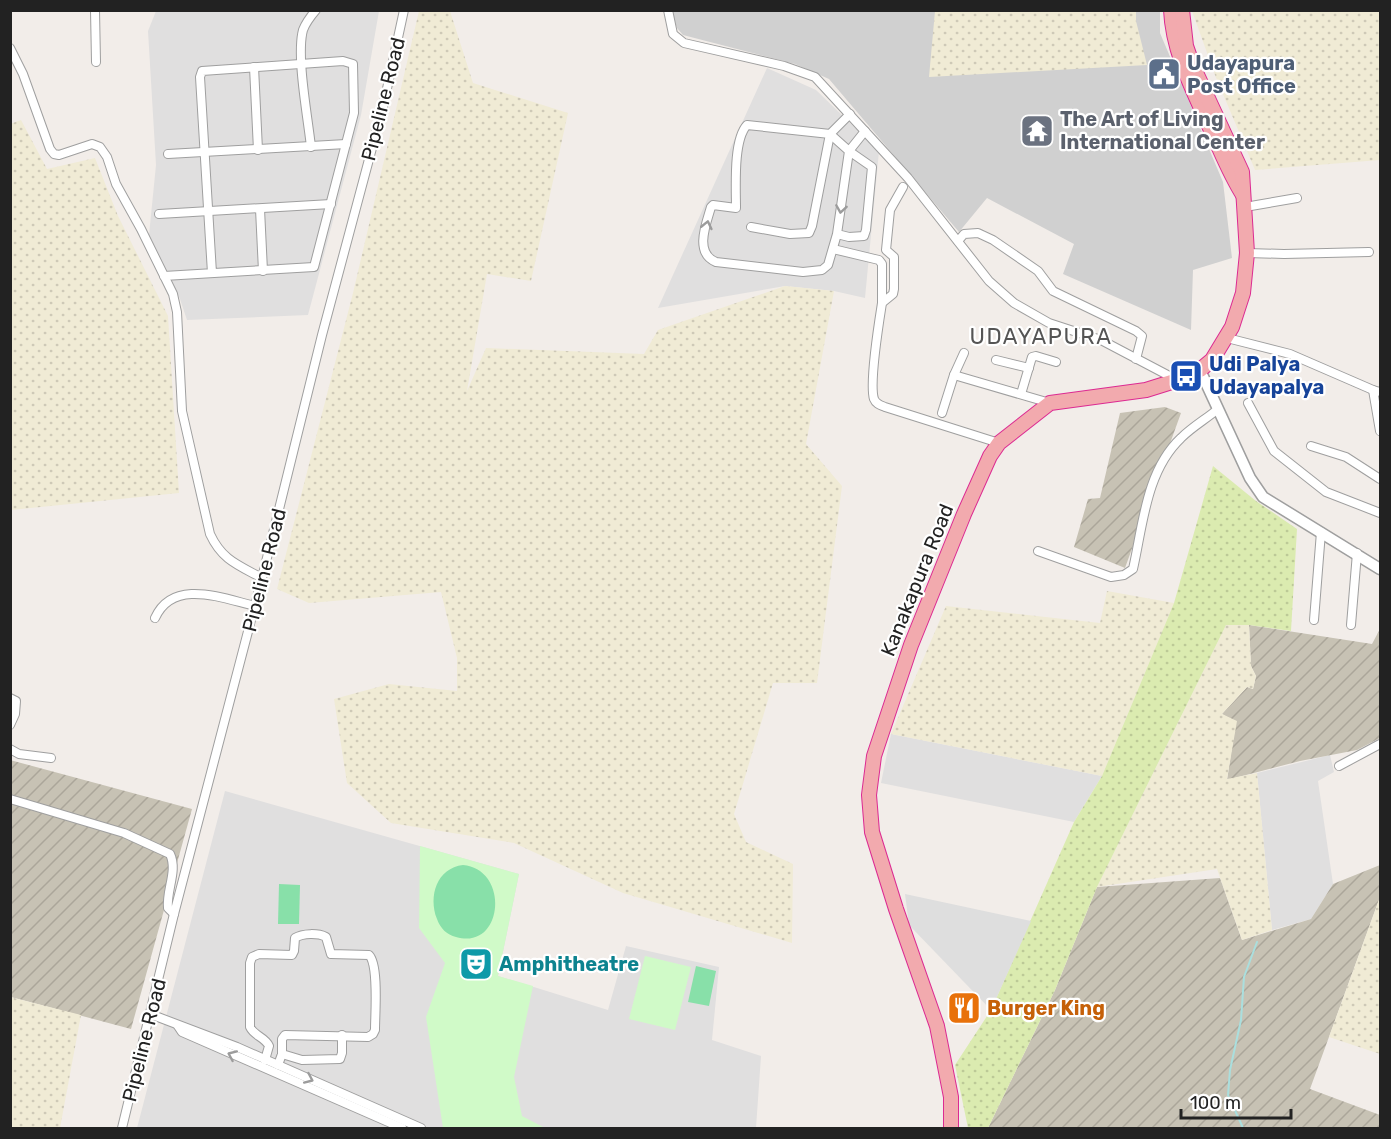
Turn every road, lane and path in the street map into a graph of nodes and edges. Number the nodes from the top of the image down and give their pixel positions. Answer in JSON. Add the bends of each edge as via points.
{"nodes":[{"id":1,"x":95,"y":10,"type":"edge"},
{"id":2,"x":316,"y":10,"type":"edge"},
{"id":3,"x":404,"y":10,"type":"edge"},
{"id":4,"x":668,"y":10,"type":"edge"},
{"id":5,"x":1171,"y":10,"type":"edge"},
{"id":6,"x":1182,"y":10,"type":"edge"},
{"id":7,"x":10,"y":48,"type":"edge"},
{"id":8,"x":96,"y":62,"type":"dead end"},
{"id":9,"x":302,"y":65,"type":"junction"},
{"id":10,"x":254,"y":68,"type":"junction"},
{"id":11,"x":1189,"y":68,"type":"junction"},
{"id":12,"x":850,"y":114,"type":"junction"},
{"id":13,"x":865,"y":131,"type":"junction"},
{"id":14,"x":830,"y":134,"type":"junction"},
{"id":15,"x":346,"y":144,"type":"junction"},
{"id":16,"x":311,"y":147,"type":"junction"},
{"id":17,"x":258,"y":150,"type":"junction"},
{"id":18,"x":849,"y":151,"type":"junction"},
{"id":19,"x":204,"y":153,"type":"junction"},
{"id":20,"x":168,"y":154,"type":"dead end"},
{"id":21,"x":903,"y":187,"type":"dead end"},
{"id":22,"x":1297,"y":198,"type":"dead end"},
{"id":23,"x":1245,"y":202,"type":"junction"},
{"id":24,"x":331,"y":204,"type":"junction"},
{"id":25,"x":260,"y":209,"type":"junction"},
{"id":26,"x":209,"y":212,"type":"junction"},
{"id":27,"x":159,"y":214,"type":"dead end"},
{"id":28,"x":751,"y":227,"type":"dead end"},
{"id":29,"x":837,"y":234,"type":"junction"},
{"id":30,"x":958,"y":241,"type":"junction"},
{"id":31,"x":833,"y":249,"type":"junction"},
{"id":32,"x":1369,"y":252,"type":"dead end"},
{"id":33,"x":1247,"y":253,"type":"junction"},
{"id":34,"x":263,"y":271,"type":"junction"},
{"id":35,"x":212,"y":273,"type":"junction"},
{"id":36,"x":164,"y":276,"type":"junction"},
{"id":37,"x":882,"y":303,"type":"junction"},
{"id":38,"x":1227,"y":338,"type":"junction"},
{"id":39,"x":964,"y":353,"type":"dead end"},
{"id":40,"x":1136,"y":359,"type":"junction"},
{"id":41,"x":996,"y":360,"type":"dead end"},
{"id":42,"x":1056,"y":362,"type":"dead end"},
{"id":43,"x":1029,"y":368,"type":"junction"},
{"id":44,"x":1200,"y":370,"type":"junction"},
{"id":45,"x":954,"y":375,"type":"junction"},
{"id":46,"x":1178,"y":380,"type":"junction"},
{"id":47,"x":1377,"y":391,"type":"edge"},
{"id":48,"x":1021,"y":394,"type":"junction"},
{"id":49,"x":1050,"y":403,"type":"junction"},
{"id":50,"x":1248,"y":403,"type":"dead end"},
{"id":51,"x":1218,"y":410,"type":"junction"},
{"id":52,"x":942,"y":413,"type":"dead end"},
{"id":53,"x":1380,"y":431,"type":"edge"},
{"id":54,"x":999,"y":443,"type":"junction"},
{"id":55,"x":1311,"y":446,"type":"dead end"},
{"id":56,"x":1380,"y":478,"type":"edge"},
{"id":57,"x":1380,"y":513,"type":"edge"},
{"id":58,"x":1321,"y":531,"type":"junction"},
{"id":59,"x":1038,"y":551,"type":"dead end"},
{"id":60,"x":1357,"y":553,"type":"junction"},
{"id":61,"x":1380,"y":569,"type":"edge"},
{"id":62,"x":262,"y":578,"type":"junction"},
{"id":63,"x":255,"y":606,"type":"junction"},
{"id":64,"x":154,"y":618,"type":"dead end"},
{"id":65,"x":1314,"y":620,"type":"dead end"},
{"id":66,"x":1351,"y":625,"type":"dead end"},
{"id":67,"x":10,"y":698,"type":"edge"},
{"id":68,"x":10,"y":725,"type":"edge"},
{"id":69,"x":1380,"y":744,"type":"edge"},
{"id":70,"x":10,"y":749,"type":"edge"},
{"id":71,"x":51,"y":758,"type":"dead end"},
{"id":72,"x":1339,"y":766,"type":"dead end"},
{"id":73,"x":10,"y":799,"type":"edge"},
{"id":74,"x":174,"y":914,"type":"junction"},
{"id":75,"x":150,"y":1014,"type":"junction"},
{"id":76,"x":178,"y":1026,"type":"junction"},
{"id":77,"x":342,"y":1035,"type":"junction"},
{"id":78,"x":282,"y":1054,"type":"junction"},
{"id":79,"x":265,"y":1060,"type":"junction"},
{"id":80,"x":278,"y":1065,"type":"junction"},
{"id":81,"x":122,"y":1128,"type":"edge"},
{"id":82,"x":402,"y":1128,"type":"edge"},
{"id":83,"x":421,"y":1128,"type":"edge"},
{"id":84,"x":951,"y":1128,"type":"edge"}],
"edges":[{"from":1,"to":8,"type":"street"},
{"from":2,"to":9,"type":"street","via":[[307,19],[303,32]]},
{"from":3,"to":62,"type":"street","name":"Pipeline Road","via":[[383,107]]},
{"from":4,"to":12,"type":"street","via":[[673,34],[684,43],[815,77]]},
{"from":5,"to":11,"type":"highway","via":[[1175,44]]},
{"from":6,"to":11,"type":"highway"},
{"from":7,"to":36,"type":"street","via":[[50,149],[59,155],[92,144],[100,147]]},
{"from":9,"to":10,"type":"street"},
{"from":9,"to":15,"type":"street","via":[[353,64],[354,113]]},
{"from":9,"to":16,"type":"street"},
{"from":10,"to":17,"type":"street"},
{"from":10,"to":19,"type":"street","via":[[202,71]]},
{"from":11,"to":23,"type":"highway","via":[[1226,167]]},
{"from":12,"to":13,"type":"street"},
{"from":12,"to":14,"type":"street"},
{"from":13,"to":18,"type":"street"},
{"from":13,"to":30,"type":"street"},
{"from":14,"to":18,"type":"street"},
{"from":14,"to":28,"type":"street","via":[[809,233]]},
{"from":31,"to":14,"type":"street","one_way":true,"via":[[822,270],[803,272],[716,262],[703,249],[713,204],[736,208],[738,154],[742,131],[747,126]]},
{"from":15,"to":16,"type":"street"},
{"from":15,"to":24,"type":"street"},
{"from":16,"to":17,"type":"street"},
{"from":17,"to":19,"type":"street"},
{"from":18,"to":29,"type":"street","one_way":true},
{"from":18,"to":29,"type":"street","via":[[872,166],[866,230],[860,237]]},
{"from":19,"to":20,"type":"street"},
{"from":19,"to":26,"type":"street"},
{"from":21,"to":37,"type":"street","via":[[890,210],[886,250],[894,257],[894,289]]},
{"from":22,"to":23,"type":"street"},
{"from":23,"to":33,"type":"highway"},
{"from":24,"to":25,"type":"street"},
{"from":24,"to":34,"type":"street","via":[[314,267]]},
{"from":25,"to":26,"type":"street"},
{"from":25,"to":34,"type":"street"},
{"from":26,"to":27,"type":"street"},
{"from":26,"to":35,"type":"street"},
{"from":29,"to":31,"type":"street"},
{"from":30,"to":40,"type":"street","via":[[989,281],[1014,303],[1049,323],[1101,340]]},
{"from":30,"to":40,"type":"street","via":[[964,234],[978,233],[993,240],[1038,271],[1053,291],[1136,331],[1142,340]]},
{"from":31,"to":37,"type":"street","via":[[879,260]]},
{"from":32,"to":33,"type":"street"},
{"from":33,"to":38,"type":"highway","via":[[1243,293]]},
{"from":34,"to":35,"type":"street"},
{"from":35,"to":36,"type":"street"},
{"from":36,"to":62,"type":"street","via":[[177,312],[182,411],[210,534],[216,548],[229,561]]},
{"from":37,"to":54,"type":"street","via":[[873,384],[877,404]]},
{"from":38,"to":44,"type":"highway"},
{"from":38,"to":47,"type":"street","via":[[1290,354]]},
{"from":39,"to":45,"type":"street"},
{"from":40,"to":46,"type":"street"},
{"from":41,"to":43,"type":"street"},
{"from":42,"to":43,"type":"street","via":[[1036,356]]},
{"from":43,"to":48,"type":"street"},
{"from":44,"to":46,"type":"highway"},
{"from":44,"to":51,"type":"street"},
{"from":45,"to":48,"type":"street"},
{"from":45,"to":52,"type":"street"},
{"from":46,"to":49,"type":"highway","via":[[1146,390]]},
{"from":47,"to":53,"type":"street"},
{"from":48,"to":49,"type":"street"},
{"from":49,"to":54,"type":"highway","name":"Kanakapura Road"},
{"from":50,"to":57,"type":"street","via":[[1275,451],[1326,492]]},
{"from":51,"to":58,"type":"street","via":[[1263,497]]},
{"from":51,"to":59,"type":"street","via":[[1180,438],[1163,461],[1152,482],[1133,569],[1111,577]]},
{"from":54,"to":84,"type":"highway","name":"Kanakapura Road","via":[[964,513],[911,645],[874,756],[869,795],[872,832],[936,1026],[951,1097]]},
{"from":55,"to":56,"type":"street","via":[[1346,458]]},
{"from":58,"to":60,"type":"street"},
{"from":58,"to":65,"type":"street"},
{"from":60,"to":61,"type":"street"},
{"from":60,"to":66,"type":"street"},
{"from":62,"to":63,"type":"street","name":"Pipeline Road"},
{"from":63,"to":64,"type":"street","via":[[211,595],[182,595],[167,600]]},
{"from":63,"to":74,"type":"street","name":"Pipeline Road"},
{"from":67,"to":68,"type":"street","via":[[17,704]]},
{"from":69,"to":72,"type":"street"},
{"from":70,"to":71,"type":"street","via":[[18,754]]},
{"from":73,"to":74,"type":"street","via":[[124,833],[170,854],[174,862],[166,897]]},
{"from":74,"to":75,"type":"street","name":"Pipeline Road"},
{"from":75,"to":76,"type":"street"},
{"from":75,"to":81,"type":"street","name":"Pipeline Road"},
{"from":76,"to":79,"type":"street"},
{"from":82,"to":76,"type":"street","one_way":true,"via":[[234,1056],[182,1032]]},
{"from":77,"to":78,"type":"street","via":[[285,1035]]},
{"from":77,"to":78,"type":"street","via":[[340,1059],[302,1060]]},
{"from":77,"to":79,"type":"street","via":[[368,1037],[375,1030],[374,959],[369,955],[331,954],[321,934],[300,935],[295,938],[292,955],[259,954],[250,963],[250,1027],[267,1041]]},
{"from":78,"to":80,"type":"street"},
{"from":79,"to":80,"type":"street"},
{"from":80,"to":83,"type":"street","one_way":true}]}
